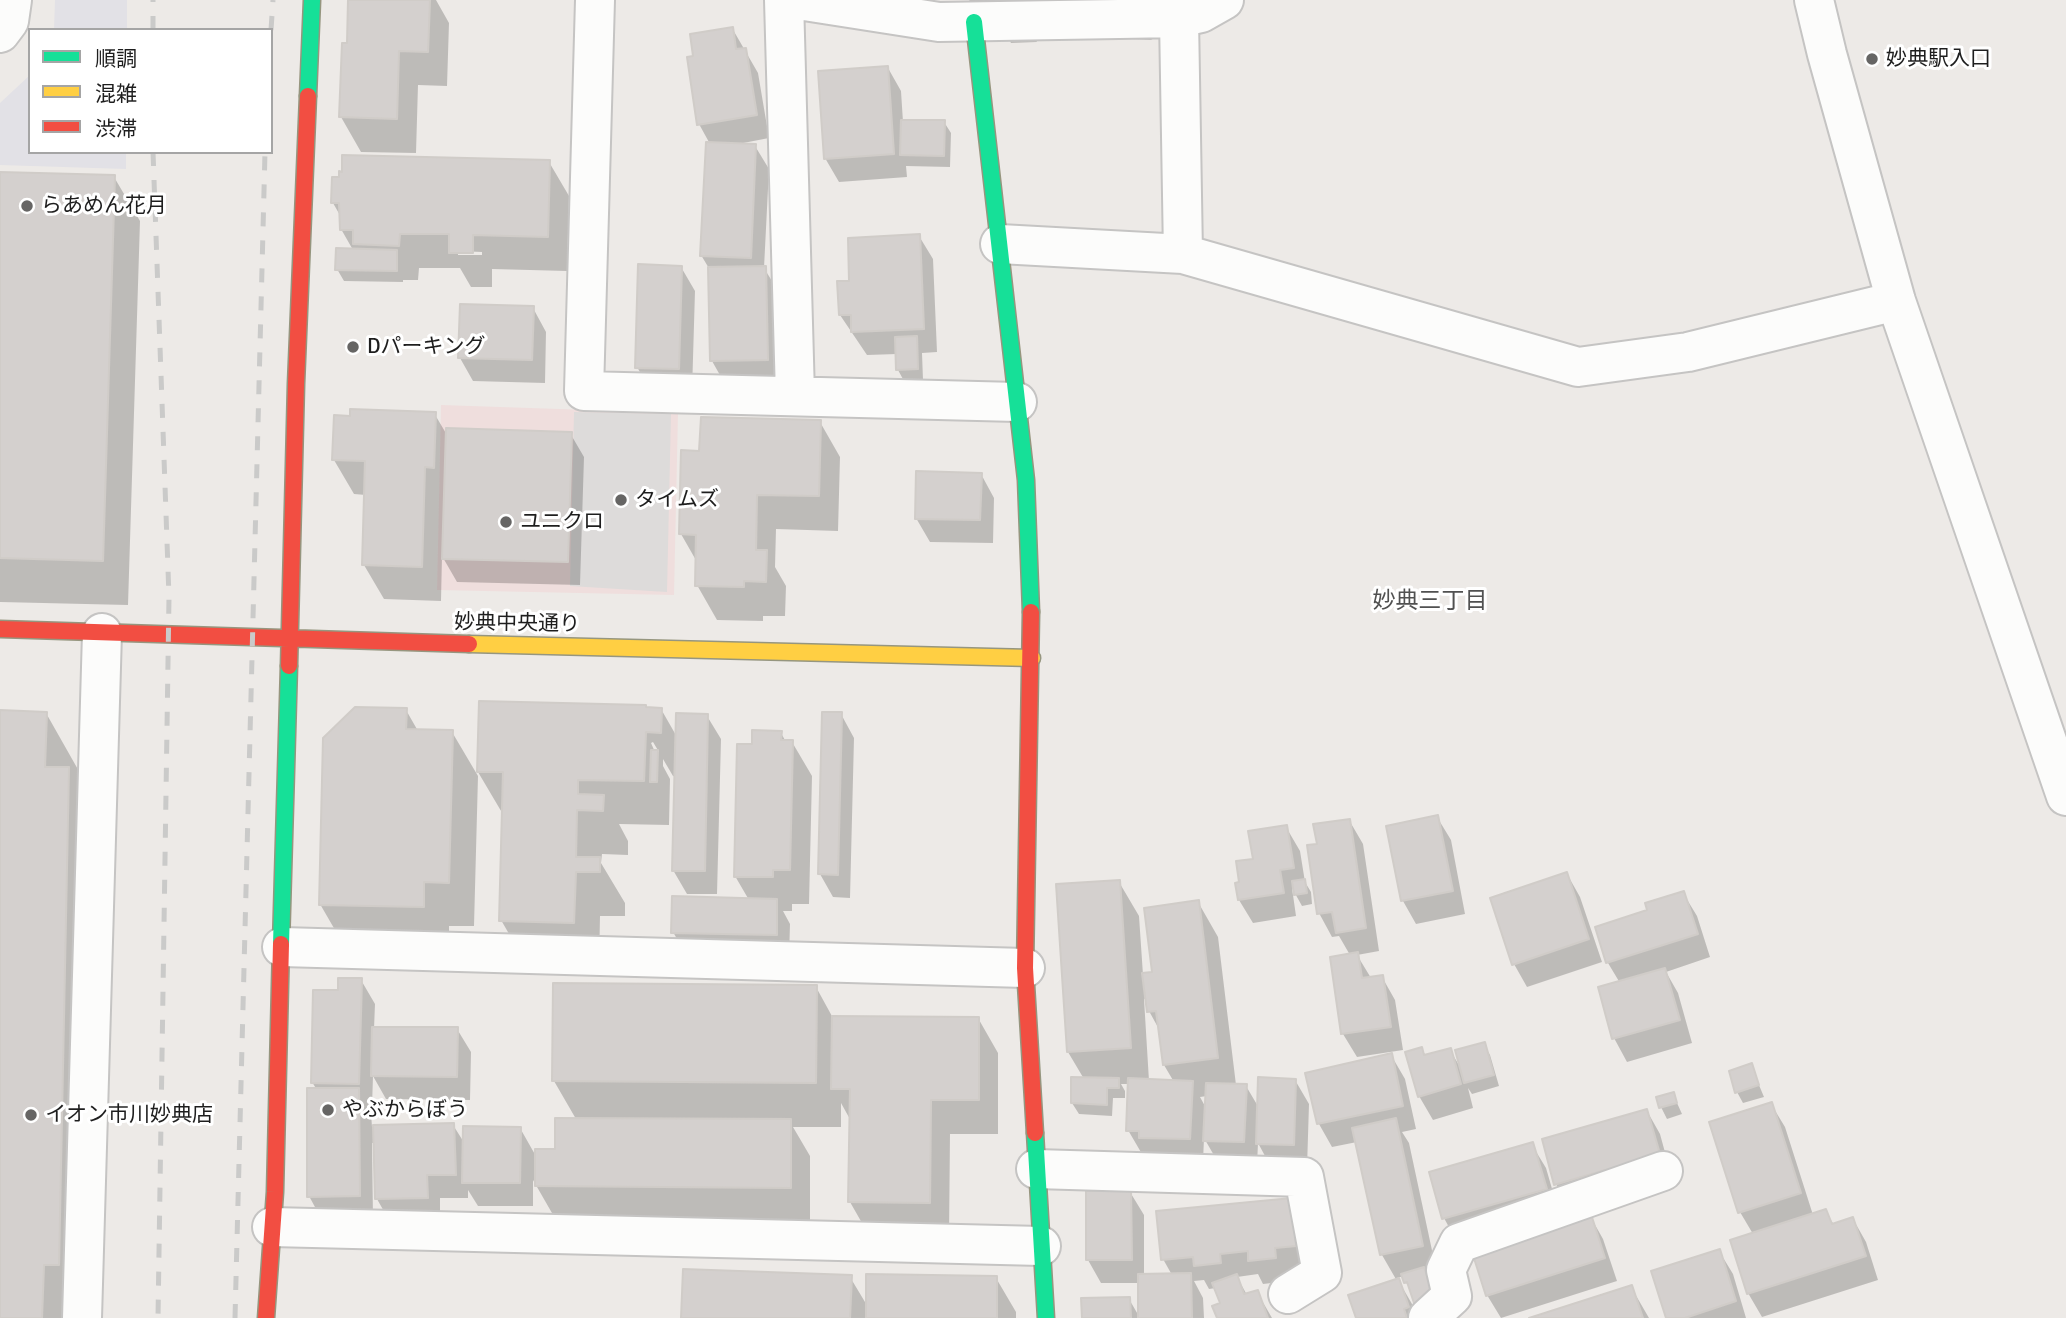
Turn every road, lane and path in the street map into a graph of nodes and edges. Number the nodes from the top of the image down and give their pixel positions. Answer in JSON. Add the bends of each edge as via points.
{"nodes":[{"id":1,"x":12,"y":0,"type":"edge"},
{"id":2,"x":312,"y":0,"type":"edge"},
{"id":3,"x":596,"y":0,"type":"edge"},
{"id":4,"x":783,"y":0,"type":"edge"},
{"id":5,"x":798,"y":0,"type":"edge"},
{"id":6,"x":1223,"y":0,"type":"edge"},
{"id":7,"x":1814,"y":0,"type":"edge"},
{"id":8,"x":1181,"y":9,"type":"edge"},
{"id":9,"x":974,"y":22,"type":"junction"},
{"id":10,"x":0,"y":33,"type":"edge"},
{"id":11,"x":1000,"y":244,"type":"junction"},
{"id":12,"x":1183,"y":254,"type":"junction"},
{"id":13,"x":1896,"y":301,"type":"junction"},
{"id":14,"x":795,"y":395,"type":"junction"},
{"id":15,"x":1017,"y":402,"type":"junction"},
{"id":16,"x":0,"y":629,"type":"edge"},
{"id":17,"x":102,"y":633,"type":"junction"},
{"id":18,"x":288,"y":640,"type":"junction"},
{"id":19,"x":1032,"y":658,"type":"junction"},
{"id":20,"x":2066,"y":796,"type":"edge"},
{"id":21,"x":282,"y":947,"type":"junction"},
{"id":22,"x":1025,"y":968,"type":"junction"},
{"id":23,"x":1037,"y":1169,"type":"junction"},
{"id":24,"x":1663,"y":1171,"type":"dead end"},
{"id":25,"x":272,"y":1227,"type":"junction"},
{"id":26,"x":1041,"y":1247,"type":"junction"},
{"id":27,"x":1289,"y":1294,"type":"dead end"},
{"id":28,"x":82,"y":1318,"type":"edge"},
{"id":29,"x":266,"y":1318,"type":"edge"},
{"id":30,"x":1046,"y":1318,"type":"edge"},
{"id":31,"x":1428,"y":1318,"type":"edge"}],
"edges":[{"from":1,"to":10,"type":"street","via":[[9,21]]},
{"from":2,"to":18,"type":"street"},
{"from":3,"to":14,"type":"street","via":[[584,391]]},
{"from":4,"to":14,"type":"street"},
{"from":5,"to":9,"type":"street","via":[[939,22]]},
{"from":6,"to":8,"type":"street","via":[[1201,13]]},
{"from":7,"to":13,"type":"street"},
{"from":8,"to":9,"type":"street"},
{"from":8,"to":12,"type":"street"},
{"from":9,"to":11,"type":"street"},
{"from":11,"to":12,"type":"street"},
{"from":11,"to":15,"type":"street"},
{"from":12,"to":13,"type":"street","via":[[1578,367],[1688,352]]},
{"from":13,"to":20,"type":"street"},
{"from":14,"to":15,"type":"street"},
{"from":15,"to":19,"type":"street","via":[[1030,542]]},
{"from":16,"to":17,"type":"street","name":"妙典中央通り"},
{"from":17,"to":18,"type":"street","name":"妙典中央通り"},
{"from":17,"to":28,"type":"street"},
{"from":18,"to":19,"type":"street","name":"妙典中央通り"},
{"from":18,"to":21,"type":"street"},
{"from":19,"to":22,"type":"street"},
{"from":21,"to":22,"type":"street"},
{"from":21,"to":25,"type":"street"},
{"from":22,"to":23,"type":"street"},
{"from":23,"to":26,"type":"street"},
{"from":23,"to":27,"type":"street","via":[[1304,1177],[1322,1273]]},
{"from":24,"to":31,"type":"street","via":[[1459,1243],[1446,1270],[1452,1296]]},
{"from":25,"to":26,"type":"street"},
{"from":25,"to":29,"type":"street"},
{"from":26,"to":30,"type":"street"}]}
